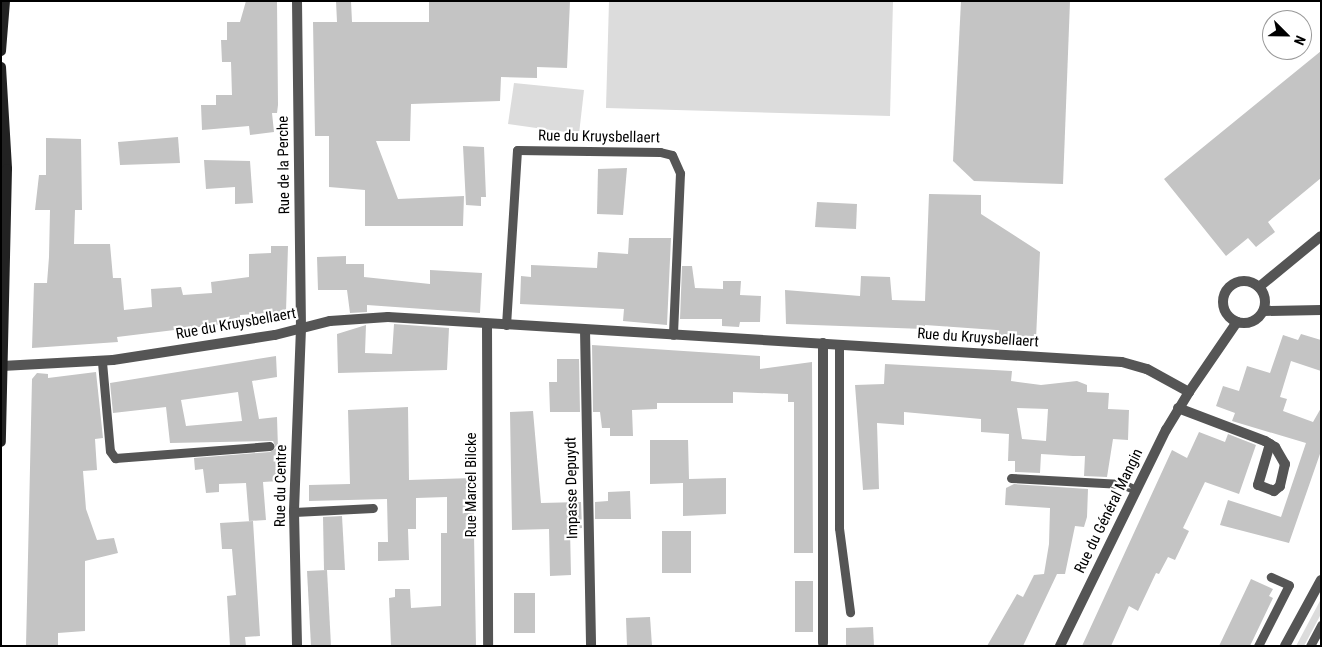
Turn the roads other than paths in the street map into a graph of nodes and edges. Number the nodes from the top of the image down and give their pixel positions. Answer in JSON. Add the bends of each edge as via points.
{"nodes":[{"id":1,"x":5,"y":1,"type":"edge"},
{"id":2,"x":297,"y":1,"type":"edge"},
{"id":3,"x":1,"y":52,"type":"edge"},
{"id":4,"x":1,"y":67,"type":"edge"},
{"id":5,"x":1,"y":176,"type":"edge"},
{"id":6,"x":6,"y":208,"type":"junction"},
{"id":7,"x":1321,"y":236,"type":"edge"},
{"id":8,"x":1260,"y":287,"type":"junction"},
{"id":9,"x":1321,"y":310,"type":"edge"},
{"id":10,"x":1264,"y":311,"type":"junction"},
{"id":11,"x":1237,"y":322,"type":"junction"},
{"id":12,"x":487,"y":324,"type":"junction"},
{"id":13,"x":506,"y":325,"type":"junction"},
{"id":14,"x":301,"y":328,"type":"junction"},
{"id":15,"x":585,"y":330,"type":"junction"},
{"id":16,"x":673,"y":335,"type":"junction"},
{"id":17,"x":823,"y":343,"type":"junction"},
{"id":18,"x":838,"y":344,"type":"junction"},
{"id":19,"x":102,"y":362,"type":"junction"},
{"id":20,"x":2,"y":366,"type":"edge"},
{"id":21,"x":2,"y":380,"type":"edge"},
{"id":22,"x":1189,"y":392,"type":"junction"},
{"id":23,"x":1178,"y":408,"type":"junction"},
{"id":24,"x":1,"y":442,"type":"edge"},
{"id":25,"x":1270,"y":444,"type":"dead end"},
{"id":26,"x":270,"y":446,"type":"dead end"},
{"id":27,"x":1011,"y":478,"type":"dead end"},
{"id":28,"x":1136,"y":490,"type":"junction"},
{"id":29,"x":373,"y":508,"type":"dead end"},
{"id":30,"x":294,"y":512,"type":"junction"},
{"id":31,"x":1271,"y":577,"type":"dead end"},
{"id":32,"x":1321,"y":580,"type":"edge"},
{"id":33,"x":850,"y":612,"type":"dead end"},
{"id":34,"x":1321,"y":625,"type":"edge"},
{"id":35,"x":823,"y":643,"type":"dead end"},
{"id":36,"x":297,"y":646,"type":"edge"},
{"id":37,"x":488,"y":646,"type":"edge"},
{"id":38,"x":591,"y":646,"type":"edge"},
{"id":39,"x":1060,"y":646,"type":"edge"},
{"id":40,"x":1258,"y":646,"type":"edge"},
{"id":41,"x":1284,"y":646,"type":"edge"},
{"id":42,"x":1310,"y":646,"type":"edge"}],
"edges":[{"from":1,"to":3,"type":"main road"},
{"from":2,"to":14,"type":"street","name":"Rue de la Perche"},
{"from":4,"to":6,"type":"main road"},
{"from":5,"to":6,"type":"main road"},
{"from":6,"to":20,"type":"main road"},
{"from":7,"to":8,"type":"street"},
{"from":8,"to":10,"type":"street","via":[[1265,298]]},
{"from":8,"to":11,"type":"street","via":[[1243,281],[1227,290],[1224,308]]},
{"from":9,"to":10,"type":"street"},
{"from":10,"to":11,"type":"street","via":[[1253,322]]},
{"from":11,"to":22,"type":"street"},
{"from":12,"to":13,"type":"street","name":"Rue du Kruysbellaert"},
{"from":12,"to":14,"type":"street","name":"Rue du Kruysbellaert","via":[[388,317]]},
{"from":12,"to":37,"type":"street","name":"Rue Marcel Bilcke"},
{"from":13,"to":15,"type":"street","name":"Rue du Kruysbellaert"},
{"from":13,"to":16,"type":"lane","name":"Rue du Kruysbellaert","via":[[517,150],[660,152],[672,155],[680,173]]},
{"from":14,"to":19,"type":"street","name":"Rue du Kruysbellaert"},
{"from":14,"to":30,"type":"street","name":"Rue du Centre"},
{"from":15,"to":16,"type":"street","name":"Rue du Kruysbellaert"},
{"from":15,"to":38,"type":"street","name":"Impasse Depuydt"},
{"from":16,"to":17,"type":"street","name":"Rue du Kruysbellaert"},
{"from":17,"to":18,"type":"street","name":"Rue du Kruysbellaert"},
{"from":17,"to":35,"type":"street"},
{"from":18,"to":22,"type":"street","name":"Rue du Kruysbellaert","via":[[1122,362],[1147,369]]},
{"from":18,"to":33,"type":"lane","via":[[839,528]]},
{"from":19,"to":20,"type":"street","name":"Rue du Kruysbellaert"},
{"from":19,"to":26,"type":"lane","via":[[110,451],[115,458]]},
{"from":20,"to":21,"type":"main road"},
{"from":21,"to":24,"type":"main road"},
{"from":22,"to":23,"type":"street","name":"Rue du Général Mangin"},
{"from":23,"to":25,"type":"street"},
{"from":23,"to":28,"type":"street","name":"Rue du Général Mangin"},
{"from":27,"to":28,"type":"lane","via":[[1122,484]]},
{"from":28,"to":39,"type":"street","name":"Rue du Général Mangin"},
{"from":29,"to":30,"type":"lane"},
{"from":30,"to":36,"type":"street","name":"Rue du Centre"},
{"from":31,"to":40,"type":"lane","via":[[1289,585]]},
{"from":32,"to":41,"type":"street"},
{"from":34,"to":42,"type":"lane"}]}
